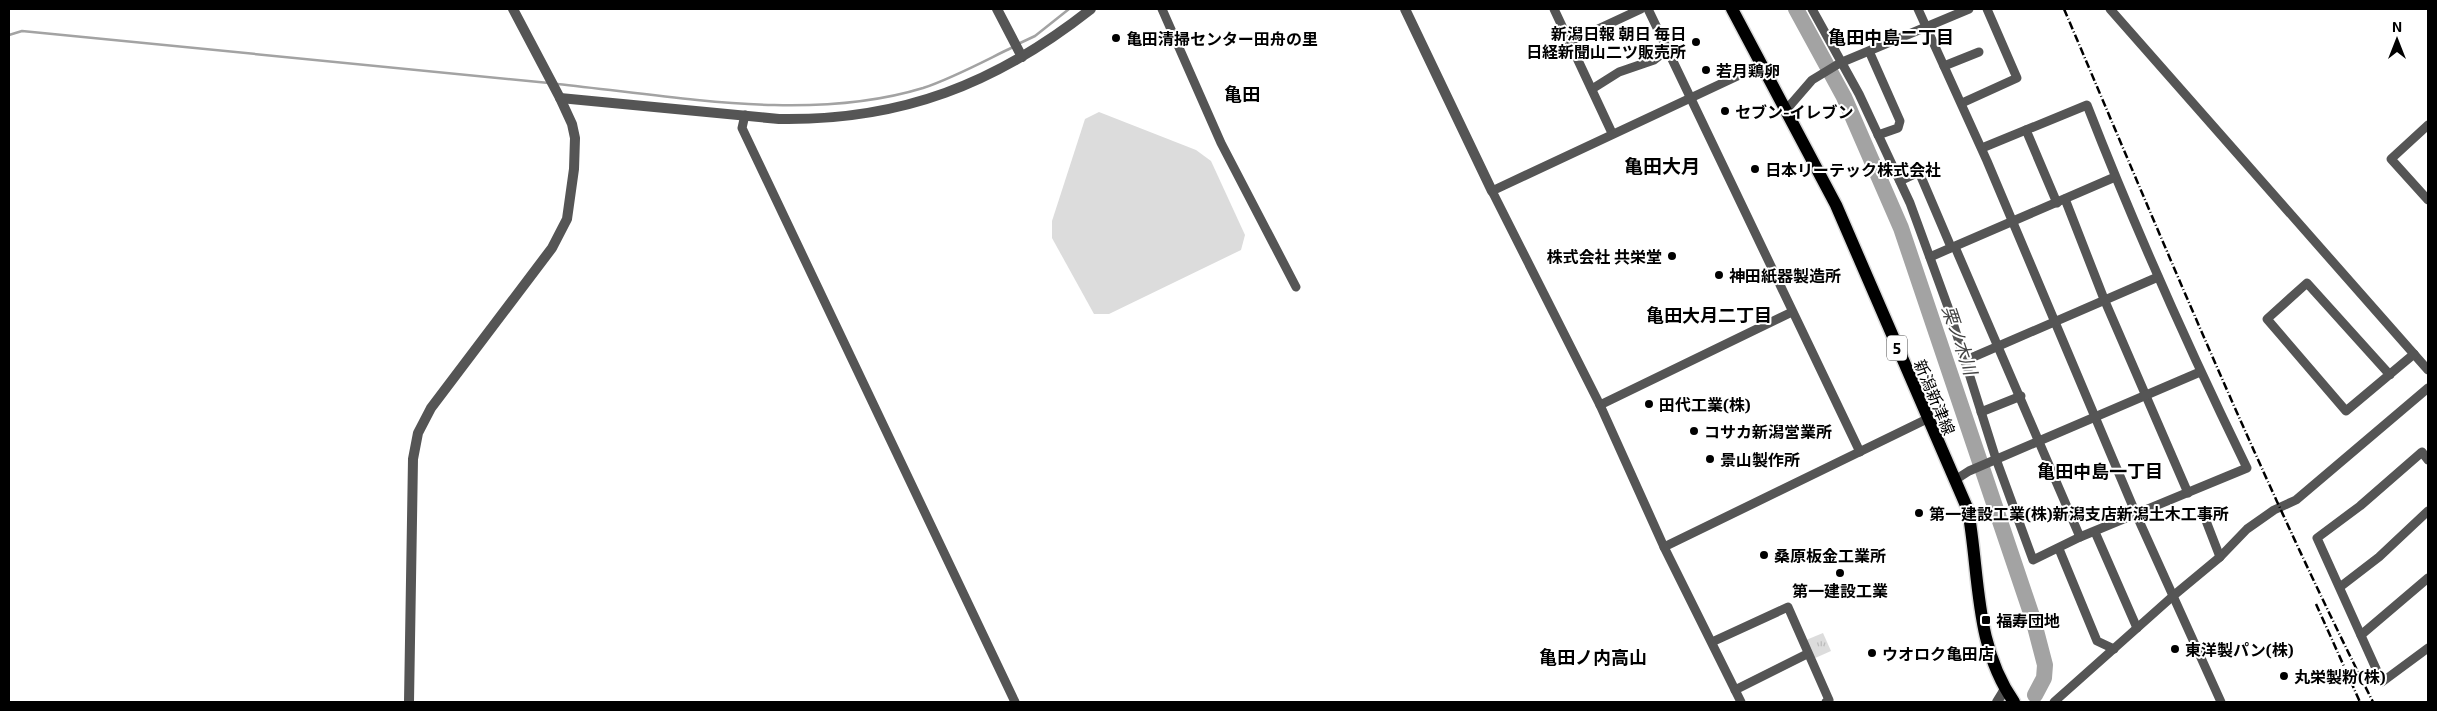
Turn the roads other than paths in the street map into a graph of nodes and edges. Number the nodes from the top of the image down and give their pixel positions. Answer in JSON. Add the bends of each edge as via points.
{"nodes":[{"id":1,"x":513,"y":9,"type":"edge"},
{"id":2,"x":997,"y":9,"type":"edge"},
{"id":3,"x":1091,"y":9,"type":"edge"},
{"id":4,"x":1163,"y":9,"type":"edge"},
{"id":5,"x":1405,"y":9,"type":"edge"},
{"id":6,"x":1554,"y":9,"type":"edge"},
{"id":7,"x":1641,"y":9,"type":"edge"},
{"id":8,"x":1648,"y":9,"type":"edge"},
{"id":9,"x":1732,"y":9,"type":"edge"},
{"id":10,"x":1812,"y":9,"type":"edge"},
{"id":11,"x":1918,"y":9,"type":"edge"},
{"id":12,"x":1969,"y":9,"type":"edge"},
{"id":13,"x":1987,"y":9,"type":"edge"},
{"id":14,"x":2110,"y":9,"type":"edge"},
{"id":15,"x":1925,"y":28,"type":"junction"},
{"id":16,"x":1570,"y":42,"type":"junction"},
{"id":17,"x":1667,"y":50,"type":"junction"},
{"id":18,"x":1869,"y":51,"type":"junction"},
{"id":19,"x":1979,"y":52,"type":"dead end"},
{"id":20,"x":1021,"y":55,"type":"junction"},
{"id":21,"x":1840,"y":63,"type":"junction"},
{"id":22,"x":1761,"y":65,"type":"junction"},
{"id":23,"x":1944,"y":66,"type":"junction"},
{"id":24,"x":1592,"y":89,"type":"junction"},
{"id":25,"x":558,"y":94,"type":"junction"},
{"id":26,"x":1690,"y":98,"type":"junction"},
{"id":27,"x":1962,"y":103,"type":"junction"},
{"id":28,"x":1786,"y":110,"type":"junction"},
{"id":29,"x":745,"y":115,"type":"junction"},
{"id":30,"x":2428,"y":125,"type":"edge"},
{"id":31,"x":2026,"y":130,"type":"junction"},
{"id":32,"x":1612,"y":133,"type":"junction"},
{"id":33,"x":1878,"y":135,"type":"junction"},
{"id":34,"x":1982,"y":148,"type":"junction"},
{"id":35,"x":2115,"y":177,"type":"junction"},
{"id":36,"x":1900,"y":181,"type":"junction"},
{"id":37,"x":1492,"y":191,"type":"junction"},
{"id":38,"x":2428,"y":200,"type":"edge"},
{"id":39,"x":2061,"y":201,"type":"junction"},
{"id":40,"x":2012,"y":222,"type":"junction"},
{"id":41,"x":1953,"y":247,"type":"junction"},
{"id":42,"x":1930,"y":257,"type":"junction"},
{"id":43,"x":2158,"y":276,"type":"junction"},
{"id":44,"x":1296,"y":286,"type":"dead end"},
{"id":45,"x":2104,"y":299,"type":"junction"},
{"id":46,"x":1792,"y":312,"type":"junction"},
{"id":47,"x":2055,"y":321,"type":"junction"},
{"id":48,"x":1997,"y":346,"type":"junction"},
{"id":49,"x":2414,"y":354,"type":"junction"},
{"id":50,"x":1964,"y":361,"type":"junction"},
{"id":51,"x":2428,"y":370,"type":"edge"},
{"id":52,"x":2200,"y":372,"type":"junction"},
{"id":53,"x":2390,"y":375,"type":"junction"},
{"id":54,"x":2428,"y":388,"type":"edge"},
{"id":55,"x":2146,"y":395,"type":"junction"},
{"id":56,"x":2021,"y":396,"type":"junction"},
{"id":57,"x":1600,"y":405,"type":"junction"},
{"id":58,"x":1981,"y":412,"type":"junction"},
{"id":59,"x":2096,"y":417,"type":"junction"},
{"id":60,"x":1927,"y":419,"type":"junction"},
{"id":61,"x":2040,"y":440,"type":"junction"},
{"id":62,"x":1860,"y":452,"type":"junction"},
{"id":63,"x":2428,"y":460,"type":"edge"},
{"id":64,"x":1992,"y":461,"type":"junction"},
{"id":65,"x":1956,"y":480,"type":"junction"},
{"id":66,"x":2188,"y":493,"type":"junction"},
{"id":67,"x":2428,"y":511,"type":"edge"},
{"id":68,"x":2203,"y":513,"type":"dead end"},
{"id":69,"x":2136,"y":514,"type":"junction"},
{"id":70,"x":2095,"y":532,"type":"junction"},
{"id":71,"x":2080,"y":537,"type":"junction"},
{"id":72,"x":1664,"y":547,"type":"junction"},
{"id":73,"x":2058,"y":549,"type":"junction"},
{"id":74,"x":2220,"y":556,"type":"junction"},
{"id":75,"x":2428,"y":578,"type":"edge"},
{"id":76,"x":2340,"y":587,"type":"junction"},
{"id":77,"x":2173,"y":596,"type":"junction"},
{"id":78,"x":2137,"y":628,"type":"junction"},
{"id":79,"x":2361,"y":635,"type":"junction"},
{"id":80,"x":1712,"y":642,"type":"junction"},
{"id":81,"x":2114,"y":648,"type":"junction"},
{"id":82,"x":2428,"y":648,"type":"edge"},
{"id":83,"x":1807,"y":654,"type":"junction"},
{"id":84,"x":2005,"y":689,"type":"junction"},
{"id":85,"x":1735,"y":690,"type":"junction"},
{"id":86,"x":410,"y":702,"type":"edge"},
{"id":87,"x":1015,"y":702,"type":"edge"},
{"id":88,"x":1741,"y":702,"type":"edge"},
{"id":89,"x":1826,"y":702,"type":"edge"},
{"id":90,"x":1997,"y":702,"type":"edge"},
{"id":91,"x":2014,"y":702,"type":"edge"},
{"id":92,"x":2054,"y":702,"type":"edge"},
{"id":93,"x":2221,"y":702,"type":"edge"}],
"edges":[{"from":1,"to":25,"type":"street"},
{"from":2,"to":20,"type":"street"},
{"from":3,"to":20,"type":"street"},
{"from":4,"to":44,"type":"street","via":[[1221,143]]},
{"from":5,"to":37,"type":"street"},
{"from":6,"to":16,"type":"street"},
{"from":7,"to":16,"type":"street"},
{"from":8,"to":17,"type":"street"},
{"from":9,"to":22,"type":"main road","name":"新潟新津線","number":"5"},
{"from":10,"to":21,"type":"street"},
{"from":11,"to":15,"type":"street"},
{"from":12,"to":15,"type":"street"},
{"from":13,"to":27,"type":"street","via":[[2018,78]]},
{"from":14,"to":49,"type":"street"},
{"from":15,"to":18,"type":"street"},
{"from":15,"to":23,"type":"street"},
{"from":16,"to":24,"type":"street"},
{"from":17,"to":24,"type":"street","via":[[1654,60],[1619,72]]},
{"from":17,"to":26,"type":"street"},
{"from":18,"to":21,"type":"street"},
{"from":18,"to":33,"type":"street","via":[[1900,122],[1898,128]]},
{"from":19,"to":23,"type":"street"},
{"from":20,"to":29,"type":"street","via":[[954,92],[862,115],[814,120]]},
{"from":21,"to":28,"type":"street","via":[[1812,80]]},
{"from":21,"to":33,"type":"street"},
{"from":22,"to":26,"type":"street"},
{"from":22,"to":28,"type":"main road","name":"新潟新津線","number":"5"},
{"from":23,"to":27,"type":"street"},
{"from":24,"to":32,"type":"street"},
{"from":25,"to":29,"type":"street"},
{"from":25,"to":86,"type":"street","via":[[572,124],[576,152],[570,206],[564,227],[552,248],[431,408],[417,439],[413,467]]},
{"from":26,"to":32,"type":"street"},
{"from":26,"to":46,"type":"street"},
{"from":27,"to":34,"type":"street"},
{"from":28,"to":60,"type":"main road","name":"新潟新津線","number":"5","via":[[1836,206]]},
{"from":29,"to":87,"type":"street","via":[[742,128]]},
{"from":30,"to":38,"type":"street","via":[[2391,159]]},
{"from":31,"to":34,"type":"street"},
{"from":31,"to":35,"type":"street","via":[[2087,104]]},
{"from":31,"to":39,"type":"street"},
{"from":32,"to":37,"type":"street"},
{"from":33,"to":36,"type":"street"},
{"from":34,"to":40,"type":"street"},
{"from":35,"to":39,"type":"street"},
{"from":35,"to":43,"type":"street"},
{"from":36,"to":41,"type":"street","via":[[1919,172]]},
{"from":36,"to":42,"type":"street"},
{"from":37,"to":57,"type":"street"},
{"from":39,"to":40,"type":"street"},
{"from":39,"to":45,"type":"street"},
{"from":40,"to":41,"type":"street"},
{"from":40,"to":47,"type":"street"},
{"from":41,"to":42,"type":"street"},
{"from":41,"to":48,"type":"street"},
{"from":42,"to":50,"type":"street"},
{"from":43,"to":45,"type":"street"},
{"from":43,"to":52,"type":"street"},
{"from":45,"to":47,"type":"street"},
{"from":45,"to":55,"type":"street"},
{"from":46,"to":57,"type":"street"},
{"from":46,"to":62,"type":"street"},
{"from":47,"to":48,"type":"street"},
{"from":47,"to":59,"type":"street"},
{"from":48,"to":50,"type":"street"},
{"from":48,"to":56,"type":"street"},
{"from":49,"to":51,"type":"street"},
{"from":49,"to":53,"type":"street"},
{"from":50,"to":58,"type":"street"},
{"from":52,"to":55,"type":"street"},
{"from":52,"to":66,"type":"street","via":[[2247,468]]},
{"from":53,"to":53,"type":"street","via":[[2346,411],[2267,319],[2307,283]]},
{"from":54,"to":74,"type":"street","via":[[2296,500],[2274,510],[2247,529]]},
{"from":55,"to":59,"type":"street"},
{"from":55,"to":66,"type":"street"},
{"from":56,"to":58,"type":"street"},
{"from":56,"to":61,"type":"street"},
{"from":57,"to":72,"type":"street"},
{"from":58,"to":64,"type":"street"},
{"from":59,"to":61,"type":"street"},
{"from":59,"to":69,"type":"street"},
{"from":60,"to":62,"type":"street"},
{"from":60,"to":65,"type":"main road","name":"新潟新津線","number":"5"},
{"from":61,"to":64,"type":"street"},
{"from":61,"to":71,"type":"street"},
{"from":62,"to":72,"type":"street"},
{"from":63,"to":76,"type":"street","via":[[2422,452],[2317,538]]},
{"from":64,"to":65,"type":"street","via":[[1969,470]]},
{"from":64,"to":73,"type":"street","via":[[2033,560]]},
{"from":65,"to":84,"type":"main road","name":"新潟新津線","number":"5","via":[[1968,510],[1974,544],[1977,598],[1986,644]]},
{"from":66,"to":69,"type":"street"},
{"from":67,"to":76,"type":"street","via":[[2379,557]]},
{"from":68,"to":74,"type":"street"},
{"from":69,"to":70,"type":"street"},
{"from":69,"to":77,"type":"street"},
{"from":70,"to":71,"type":"street"},
{"from":70,"to":78,"type":"street"},
{"from":71,"to":73,"type":"street"},
{"from":72,"to":80,"type":"street"},
{"from":73,"to":81,"type":"street","via":[[2097,641]]},
{"from":74,"to":77,"type":"street"},
{"from":75,"to":79,"type":"street"},
{"from":76,"to":79,"type":"street"},
{"from":77,"to":78,"type":"street"},
{"from":77,"to":93,"type":"street"},
{"from":78,"to":81,"type":"street"},
{"from":79,"to":82,"type":"street","via":[[2382,682]]},
{"from":80,"to":83,"type":"street","via":[[1788,607]]},
{"from":80,"to":85,"type":"street"},
{"from":81,"to":92,"type":"street"},
{"from":83,"to":85,"type":"street"},
{"from":83,"to":89,"type":"street","via":[[1829,700]]},
{"from":84,"to":90,"type":"street"},
{"from":84,"to":91,"type":"main road","name":"新潟新津線","number":"5"},
{"from":85,"to":88,"type":"street"}]}
